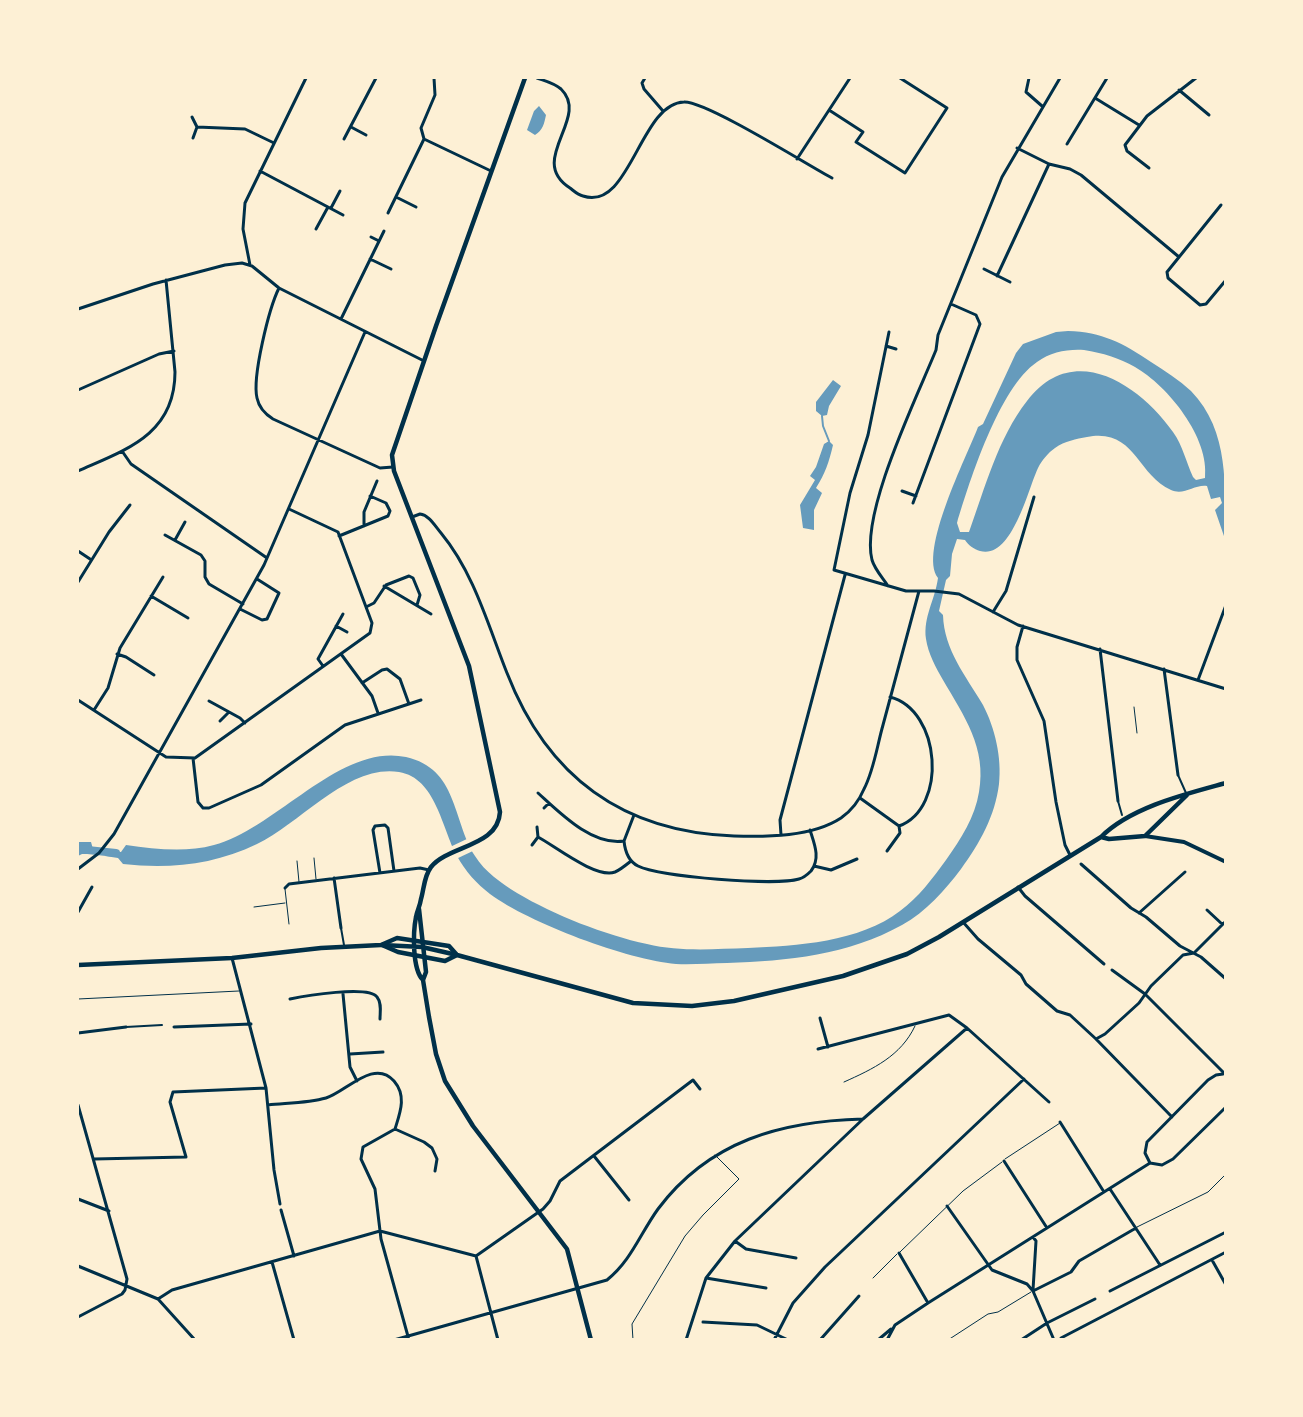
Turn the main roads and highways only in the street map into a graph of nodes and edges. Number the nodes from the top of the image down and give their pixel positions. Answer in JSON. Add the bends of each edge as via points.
{"nodes":[{"id":1,"x":525,"y":78,"type":"edge"},
{"id":2,"x":1226,"y":783,"type":"edge"},
{"id":3,"x":1187,"y":796,"type":"junction"},
{"id":4,"x":1101,"y":837,"type":"junction"},
{"id":5,"x":420,"y":909,"type":"junction"},
{"id":6,"x":414,"y":940,"type":"junction"},
{"id":7,"x":421,"y":940,"type":"junction"},
{"id":8,"x":381,"y":945,"type":"junction"},
{"id":9,"x":415,"y":947,"type":"junction"},
{"id":10,"x":422,"y":948,"type":"junction"},
{"id":11,"x":415,"y":953,"type":"junction"},
{"id":12,"x":423,"y":955,"type":"junction"},
{"id":13,"x":457,"y":955,"type":"junction"},
{"id":14,"x":78,"y":965,"type":"edge"},
{"id":15,"x":423,"y":980,"type":"junction"},
{"id":16,"x":591,"y":1340,"type":"edge"}],
"edges":[{"from":1,"to":5,"type":"main road","via":[[395,445],[393,467],[470,666],[500,812],[497,825],[490,833],[442,858],[429,870]]},
{"from":2,"to":3,"type":"main road"},
{"from":3,"to":4,"type":"main road","via":[[1174,797],[1130,816]]},
{"from":3,"to":4,"type":"main road","via":[[1145,836]]},
{"from":4,"to":13,"type":"main road","via":[[907,954],[860,971],[770,994],[699,1006],[658,1006],[617,1000]]},
{"from":5,"to":6,"type":"main road","via":[[416,915]]},
{"from":5,"to":7,"type":"main road"},
{"from":6,"to":7,"type":"main road"},
{"from":6,"to":8,"type":"main road","via":[[397,938]]},
{"from":6,"to":9,"type":"main road"},
{"from":7,"to":10,"type":"main road"},
{"from":7,"to":13,"type":"main road","via":[[449,946]]},
{"from":8,"to":9,"type":"main road"},
{"from":8,"to":11,"type":"main road","via":[[398,952]]},
{"from":8,"to":14,"type":"main road","via":[[232,958]]},
{"from":9,"to":10,"type":"main road"},
{"from":9,"to":11,"type":"main road"},
{"from":10,"to":12,"type":"main road"},
{"from":10,"to":13,"type":"main road"},
{"from":11,"to":12,"type":"main road"},
{"from":11,"to":15,"type":"main road","via":[[418,976]]},
{"from":12,"to":13,"type":"main road","via":[[445,961]]},
{"from":12,"to":15,"type":"main road","via":[[426,972]]},
{"from":15,"to":16,"type":"main road","via":[[436,1054],[448,1086],[473,1126],[567,1249]]}]}
